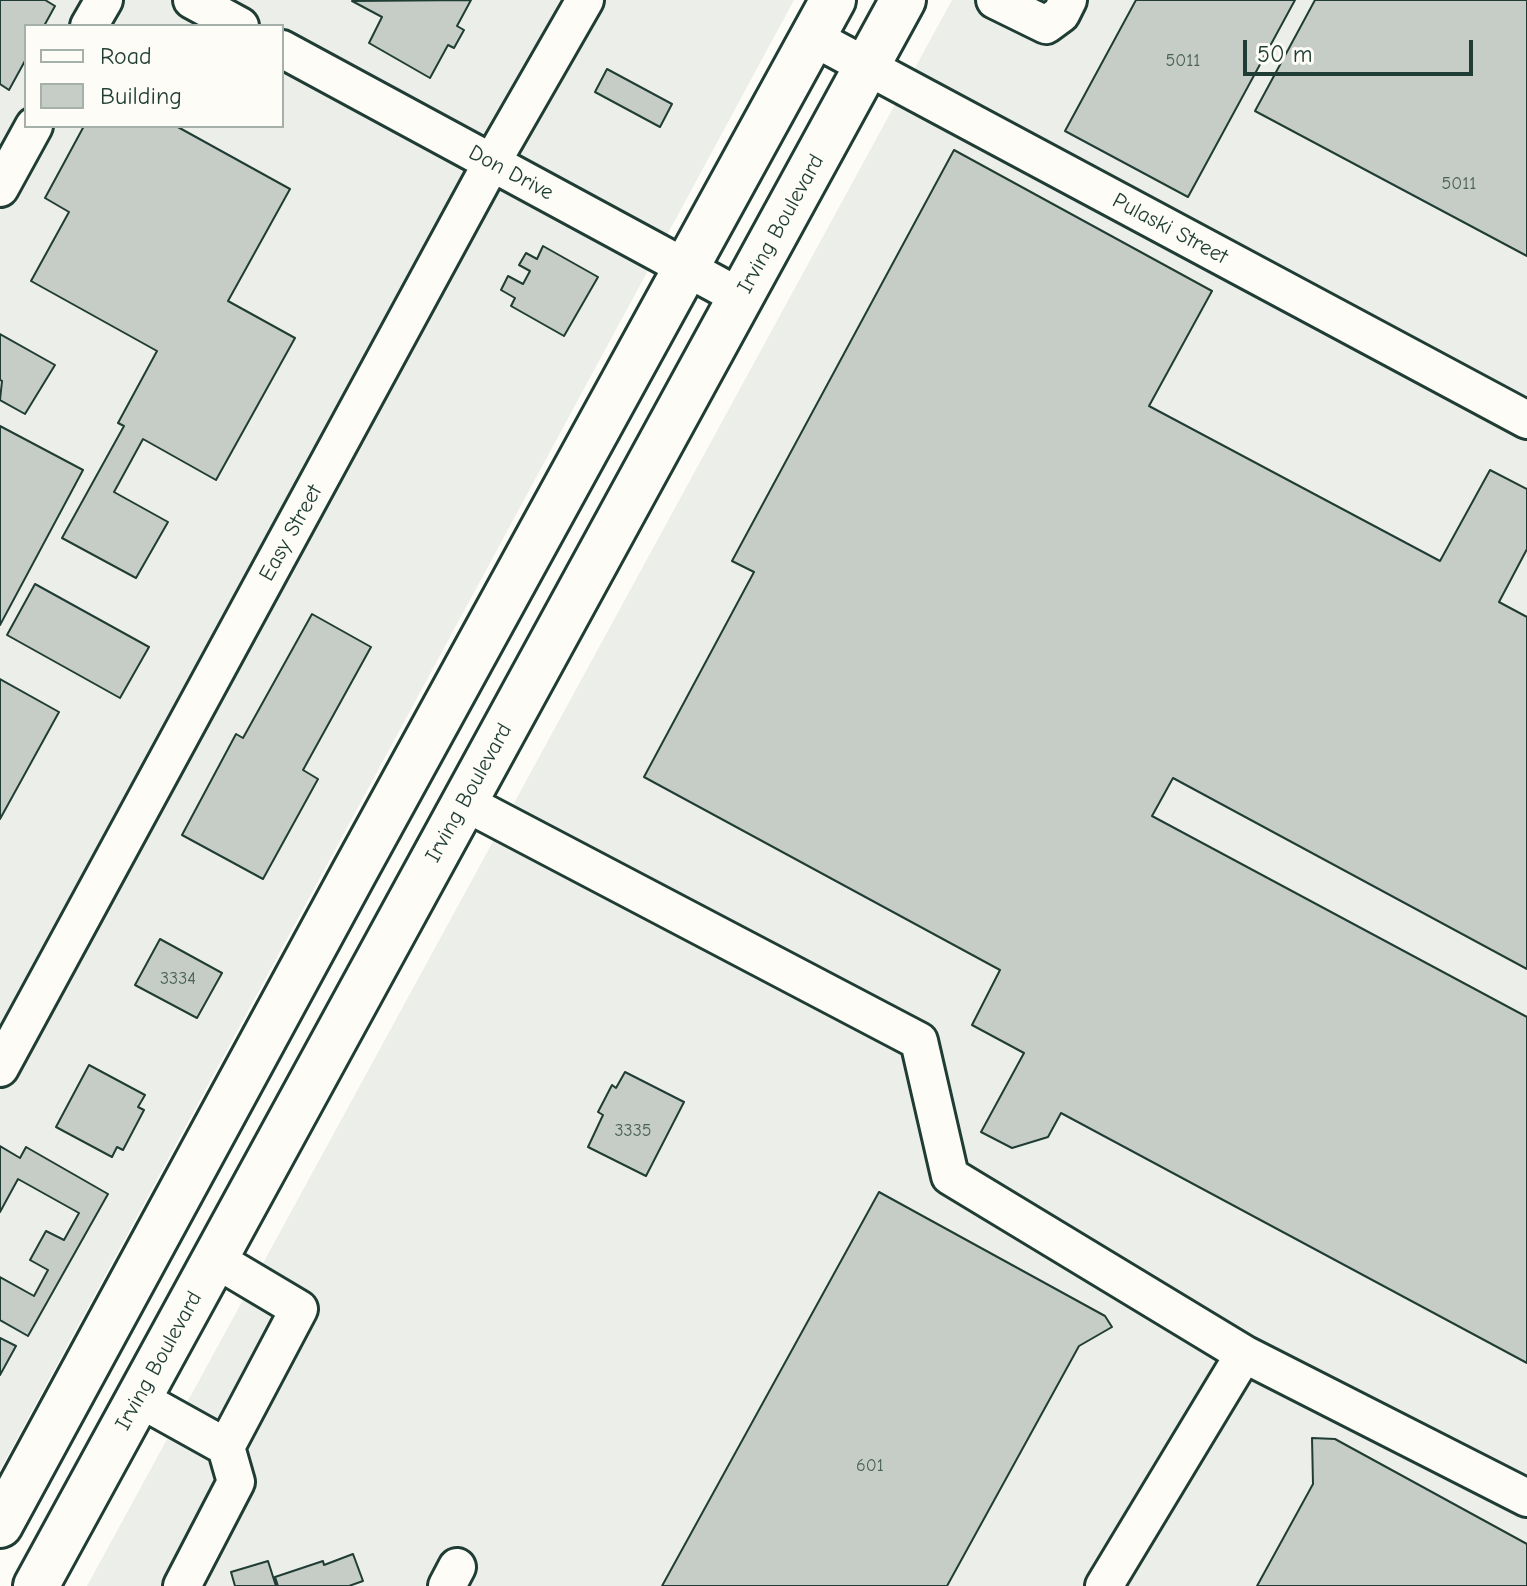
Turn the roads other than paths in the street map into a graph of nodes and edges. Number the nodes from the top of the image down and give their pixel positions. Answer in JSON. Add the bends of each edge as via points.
{"nodes":[{"id":1,"x":104,"y":0,"type":"edge"},
{"id":2,"x":192,"y":0,"type":"edge"},
{"id":3,"x":585,"y":0,"type":"edge"},
{"id":4,"x":903,"y":0,"type":"edge"},
{"id":5,"x":995,"y":0,"type":"edge"},
{"id":6,"x":1068,"y":0,"type":"edge"},
{"id":7,"x":822,"y":18,"type":"edge"},
{"id":8,"x":90,"y":24,"type":"edge"},
{"id":9,"x":236,"y":24,"type":"edge"},
{"id":10,"x":284,"y":50,"type":"edge"},
{"id":11,"x":868,"y":67,"type":"junction"},
{"id":12,"x":33,"y":128,"type":"edge"},
{"id":13,"x":492,"y":162,"type":"junction"},
{"id":14,"x":0,"y":188,"type":"edge"},
{"id":15,"x":686,"y":268,"type":"junction"},
{"id":16,"x":740,"y":297,"type":"junction"},
{"id":17,"x":1527,"y":420,"type":"edge"},
{"id":18,"x":464,"y":802,"type":"junction"},
{"id":19,"x":355,"y":871,"type":"junction"},
{"id":20,"x":411,"y":899,"type":"junction"},
{"id":21,"x":0,"y":1068,"type":"edge"},
{"id":22,"x":215,"y":1259,"type":"junction"},
{"id":23,"x":1244,"y":1354,"type":"junction"},
{"id":24,"x":138,"y":1398,"type":"junction"},
{"id":25,"x":226,"y":1447,"type":"junction"},
{"id":26,"x":1527,"y":1498,"type":"edge"},
{"id":27,"x":5,"y":1503,"type":"edge"},
{"id":28,"x":36,"y":1586,"type":"edge"},
{"id":29,"x":182,"y":1586,"type":"edge"},
{"id":30,"x":1104,"y":1586,"type":"edge"}],
"edges":[{"from":1,"to":8,"type":"street"},
{"from":2,"to":9,"type":"street"},
{"from":3,"to":13,"type":"street","name":"Easy Street"},
{"from":4,"to":11,"type":"main road","name":"Irving Boulevard"},
{"from":5,"to":6,"type":"street","via":[[1046,25]]},
{"from":7,"to":11,"type":"street","name":"Pulaski Street"},
{"from":7,"to":15,"type":"main road"},
{"from":10,"to":13,"type":"street","name":"Don Drive"},
{"from":11,"to":16,"type":"main road","name":"Irving Boulevard"},
{"from":11,"to":17,"type":"street","name":"Pulaski Street"},
{"from":12,"to":14,"type":"street"},
{"from":13,"to":15,"type":"street","name":"Don Drive"},
{"from":13,"to":21,"type":"street","name":"Easy Street"},
{"from":15,"to":16,"type":"street","name":"Don Drive"},
{"from":15,"to":19,"type":"main road"},
{"from":16,"to":18,"type":"main road","name":"Irving Boulevard"},
{"from":18,"to":20,"type":"main road","name":"Irving Boulevard"},
{"from":18,"to":23,"type":"street","via":[[919,1041],[950,1176]]},
{"from":19,"to":20,"type":"main road"},
{"from":19,"to":27,"type":"main road"},
{"from":20,"to":22,"type":"main road","name":"Irving Boulevard"},
{"from":22,"to":24,"type":"main road","name":"Irving Boulevard"},
{"from":22,"to":25,"type":"street","via":[[299,1309]]},
{"from":23,"to":26,"type":"street"},
{"from":23,"to":30,"type":"street"},
{"from":24,"to":25,"type":"street"},
{"from":24,"to":28,"type":"main road","name":"Irving Boulevard"},
{"from":25,"to":29,"type":"street","via":[[236,1482]]}]}
